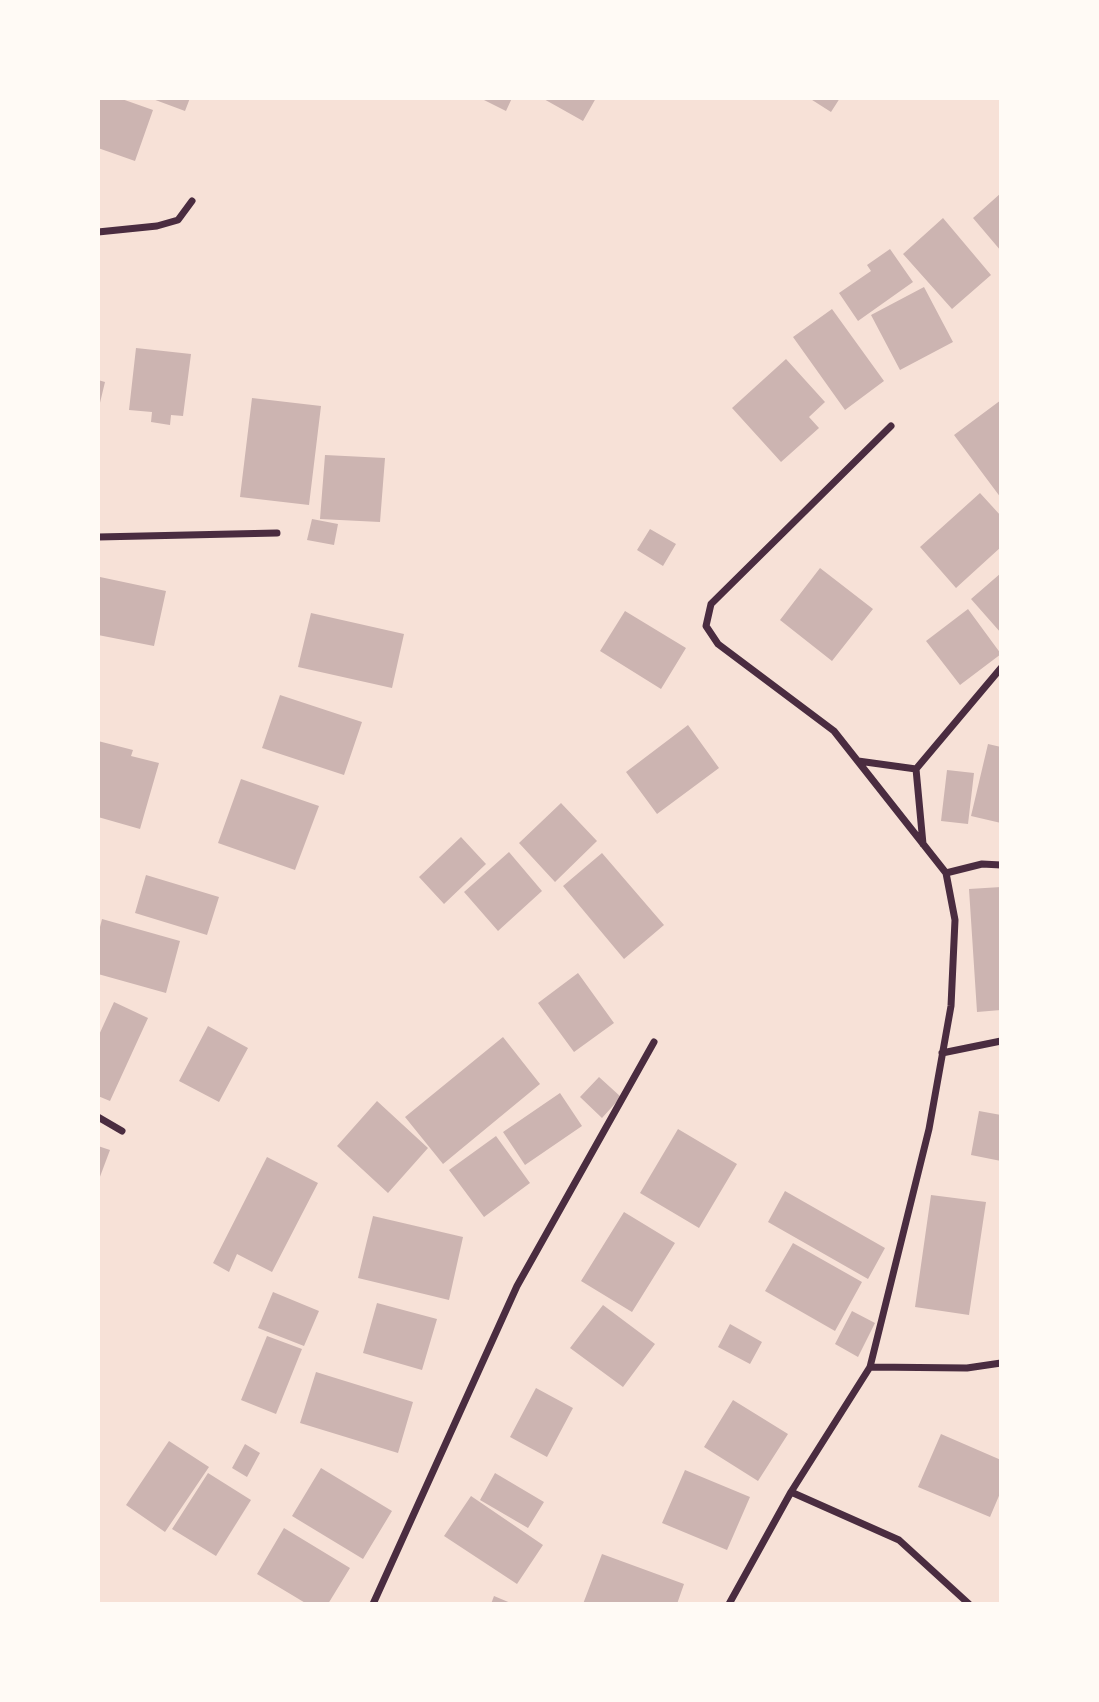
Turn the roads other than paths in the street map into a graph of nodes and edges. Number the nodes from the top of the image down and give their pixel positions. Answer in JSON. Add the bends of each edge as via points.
{"nodes":[{"id":1,"x":192,"y":201,"type":"dead end"},
{"id":2,"x":98,"y":232,"type":"edge"},
{"id":3,"x":891,"y":426,"type":"dead end"},
{"id":4,"x":277,"y":533,"type":"dead end"},
{"id":5,"x":98,"y":537,"type":"edge"},
{"id":6,"x":1001,"y":668,"type":"edge"},
{"id":7,"x":858,"y":761,"type":"junction"},
{"id":8,"x":916,"y":769,"type":"junction"},
{"id":9,"x":923,"y":844,"type":"junction"},
{"id":10,"x":1001,"y":866,"type":"edge"},
{"id":11,"x":946,"y":873,"type":"junction"},
{"id":12,"x":1001,"y":1041,"type":"edge"},
{"id":13,"x":653,"y":1042,"type":"dead end"},
{"id":14,"x":942,"y":1053,"type":"junction"},
{"id":15,"x":98,"y":1117,"type":"edge"},
{"id":16,"x":122,"y":1131,"type":"dead end"},
{"id":17,"x":1001,"y":1363,"type":"edge"},
{"id":18,"x":870,"y":1367,"type":"junction"},
{"id":19,"x":791,"y":1492,"type":"junction"},
{"id":20,"x":373,"y":1604,"type":"edge"},
{"id":21,"x":729,"y":1604,"type":"edge"},
{"id":22,"x":969,"y":1604,"type":"edge"}],
"edges":[{"from":1,"to":2,"type":"street","via":[[178,220]]},
{"from":3,"to":7,"type":"street","via":[[711,604],[706,626],[718,644],[834,731]]},
{"from":4,"to":5,"type":"street"},
{"from":6,"to":8,"type":"street"},
{"from":7,"to":8,"type":"street"},
{"from":7,"to":9,"type":"street"},
{"from":8,"to":9,"type":"street"},
{"from":9,"to":11,"type":"street"},
{"from":10,"to":11,"type":"street","via":[[982,864]]},
{"from":11,"to":14,"type":"street","via":[[955,920],[951,1006]]},
{"from":12,"to":14,"type":"street"},
{"from":13,"to":20,"type":"street","via":[[517,1286]]},
{"from":14,"to":18,"type":"street","via":[[929,1129]]},
{"from":15,"to":16,"type":"street"},
{"from":17,"to":18,"type":"street","via":[[967,1368]]},
{"from":18,"to":19,"type":"street"},
{"from":19,"to":21,"type":"street"},
{"from":19,"to":22,"type":"street","via":[[899,1540]]}]}
